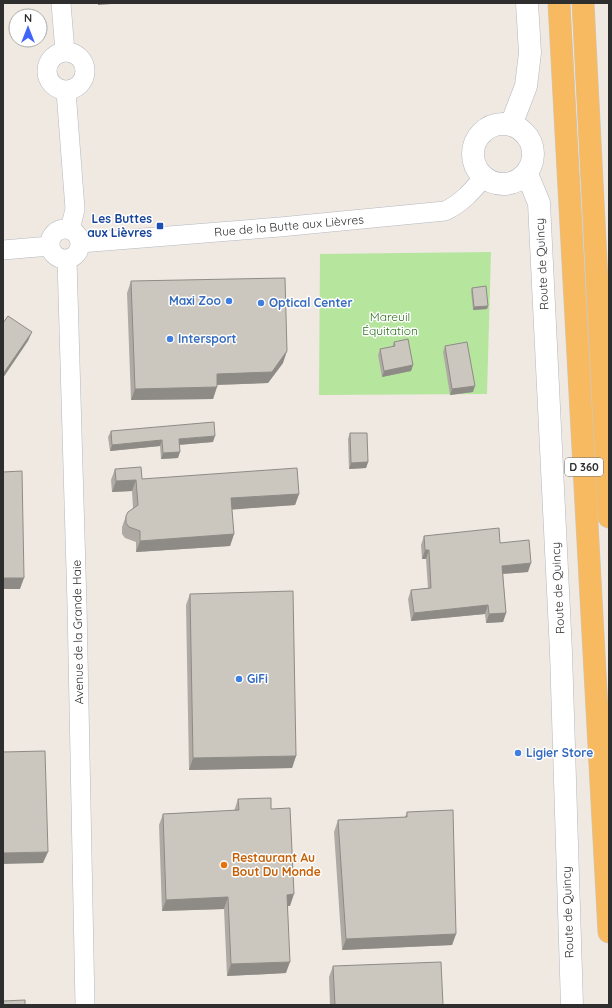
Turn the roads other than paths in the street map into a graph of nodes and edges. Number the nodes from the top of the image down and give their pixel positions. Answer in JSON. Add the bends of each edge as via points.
{"nodes":[{"id":1,"x":61,"y":3,"type":"edge"},
{"id":2,"x":527,"y":3,"type":"edge"},
{"id":3,"x":559,"y":3,"type":"edge"},
{"id":4,"x":583,"y":3,"type":"edge"},
{"id":5,"x":65,"y":52,"type":"junction"},
{"id":6,"x":66,"y":91,"type":"junction"},
{"id":7,"x":511,"y":125,"type":"junction"},
{"id":8,"x":526,"y":174,"type":"junction"},
{"id":9,"x":484,"y":177,"type":"junction"},
{"id":10,"x":75,"y":236,"type":"junction"},
{"id":11,"x":50,"y":246,"type":"junction"},
{"id":12,"x":3,"y":250,"type":"edge"},
{"id":13,"x":67,"y":259,"type":"junction"},
{"id":14,"x":609,"y":517,"type":"edge"},
{"id":15,"x":609,"y":932,"type":"edge"},
{"id":16,"x":85,"y":1005,"type":"edge"},
{"id":17,"x":572,"y":1005,"type":"edge"}],
"edges":[{"from":1,"to":5,"type":"street"},
{"from":2,"to":7,"type":"street","via":[[530,53],[526,86]]},
{"from":3,"to":15,"type":"highway","number":"D 360"},
{"from":4,"to":14,"type":"highway","number":"D 360"},
{"from":5,"to":6,"type":"street","via":[[51,59],[46,74],[51,84]]},
{"from":5,"to":6,"type":"street","via":[[81,59],[85,70],[78,87]]},
{"from":6,"to":10,"type":"street"},
{"from":7,"to":8,"type":"street","via":[[524,133],[532,145],[532,165]]},
{"from":7,"to":9,"type":"street","via":[[491,126],[477,140],[473,150],[474,160]]},
{"from":8,"to":9,"type":"street","via":[[515,182],[501,184]]},
{"from":8,"to":17,"type":"street","name":"Route de Quincy","via":[[539,203],[561,652]]},
{"from":9,"to":10,"type":"street","name":"Rue de la Butte aux Lièvres","via":[[458,205],[445,211],[272,228]]},
{"from":10,"to":11,"type":"street","via":[[60,230],[52,236]]},
{"from":10,"to":13,"type":"street","via":[[78,252]]},
{"from":11,"to":12,"type":"street"},
{"from":11,"to":13,"type":"street","via":[[54,255]]},
{"from":13,"to":16,"type":"street","name":"Avenue de la Grande Haie"}]}
